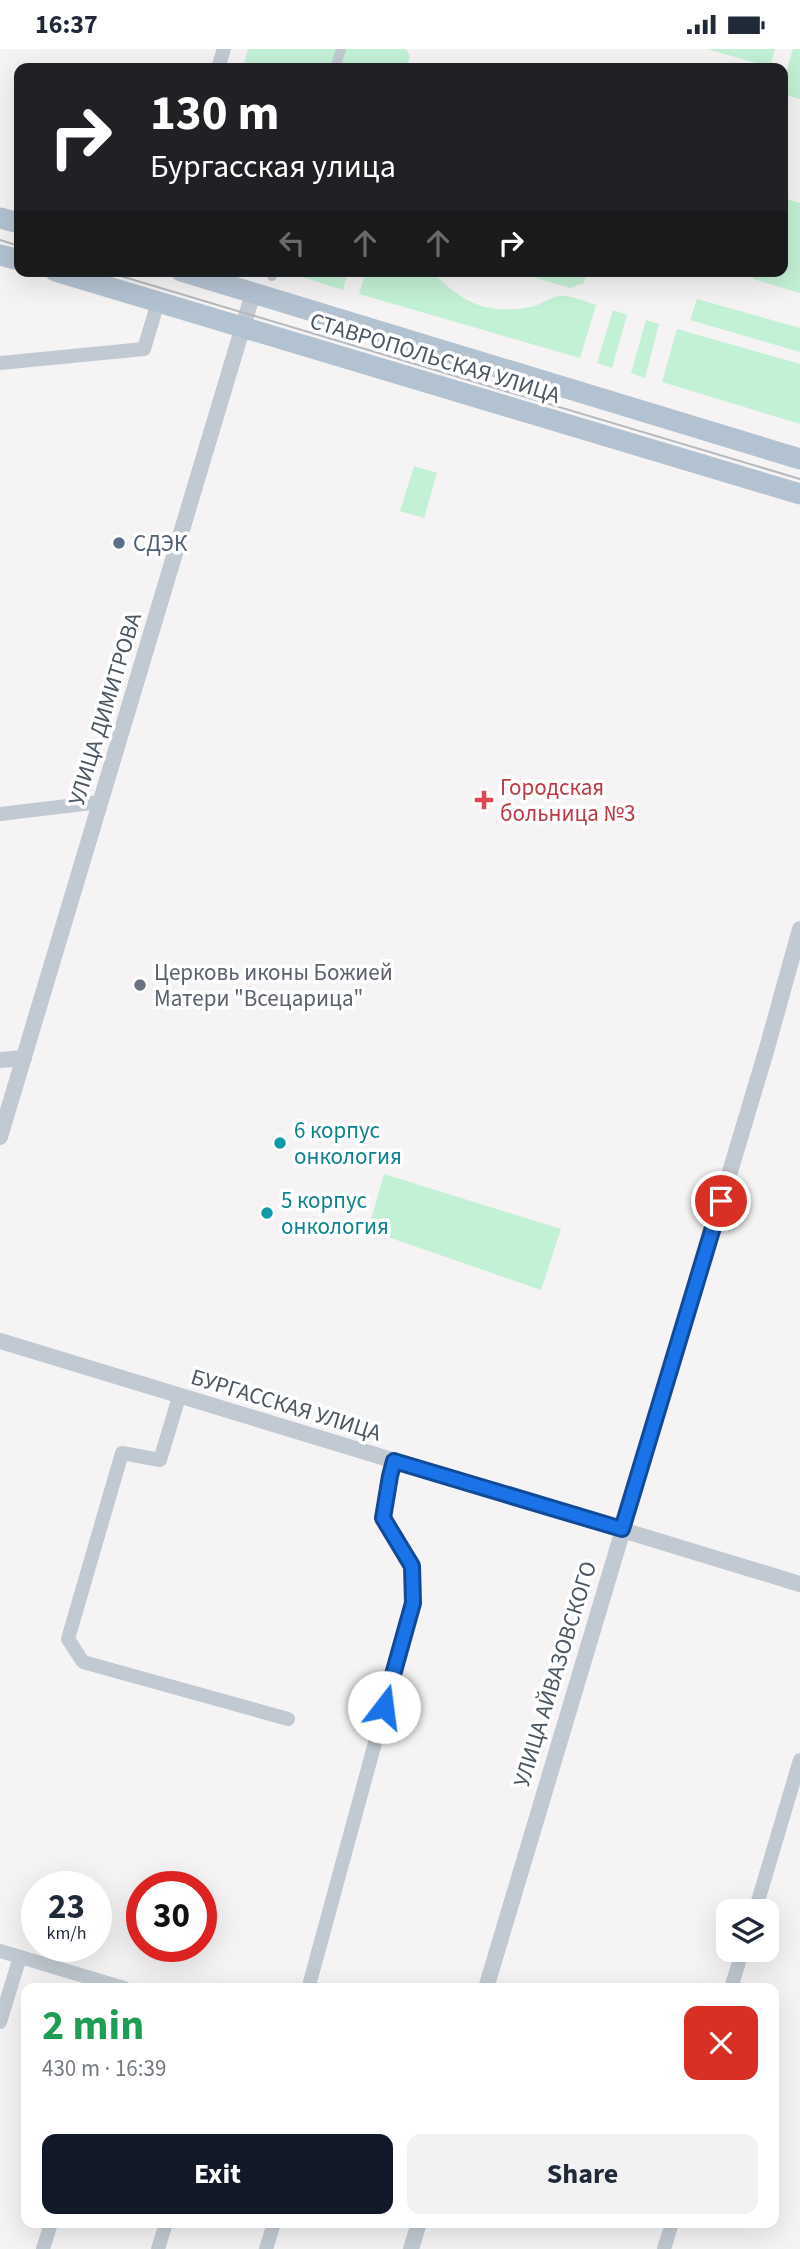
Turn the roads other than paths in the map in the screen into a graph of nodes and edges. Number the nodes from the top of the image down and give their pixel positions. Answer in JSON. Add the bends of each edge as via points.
{"nodes":[{"id":1,"x":75,"y":277,"type":"edge"},
{"id":2,"x":201,"y":277,"type":"edge"},
{"id":3,"x":253,"y":293,"type":"junction"},
{"id":4,"x":158,"y":302,"type":"junction"},
{"id":5,"x":242,"y":327,"type":"junction"},
{"id":6,"x":0,"y":363,"type":"edge"},
{"id":7,"x":800,"y":459,"type":"edge"},
{"id":8,"x":800,"y":494,"type":"edge"},
{"id":9,"x":100,"y":802,"type":"junction"},
{"id":10,"x":0,"y":814,"type":"edge"},
{"id":11,"x":800,"y":929,"type":"edge"},
{"id":12,"x":24,"y":1058,"type":"junction"},
{"id":13,"x":0,"y":1060,"type":"edge"},
{"id":14,"x":0,"y":1137,"type":"edge"},
{"id":15,"x":0,"y":1341,"type":"edge"},
{"id":16,"x":179,"y":1397,"type":"junction"},
{"id":17,"x":394,"y":1461,"type":"junction"},
{"id":18,"x":622,"y":1529,"type":"junction"},
{"id":19,"x":800,"y":1584,"type":"edge"},
{"id":20,"x":288,"y":1719,"type":"dead end"},
{"id":21,"x":800,"y":1760,"type":"edge"},
{"id":22,"x":759,"y":1899,"type":"edge"},
{"id":23,"x":0,"y":1951,"type":"edge"},
{"id":24,"x":20,"y":1957,"type":"junction"},
{"id":25,"x":739,"y":1962,"type":"edge"},
{"id":26,"x":310,"y":1982,"type":"dead end"},
{"id":27,"x":106,"y":1983,"type":"edge"},
{"id":28,"x":487,"y":1983,"type":"edge"},
{"id":29,"x":733,"y":1983,"type":"edge"},
{"id":30,"x":0,"y":2022,"type":"edge"},
{"id":31,"x":49,"y":2228,"type":"edge"},
{"id":32,"x":164,"y":2228,"type":"edge"},
{"id":33,"x":272,"y":2228,"type":"edge"},
{"id":34,"x":417,"y":2228,"type":"edge"},
{"id":35,"x":670,"y":2228,"type":"edge"},
{"id":36,"x":43,"y":2249,"type":"edge"},
{"id":37,"x":158,"y":2249,"type":"edge"},
{"id":38,"x":266,"y":2249,"type":"edge"},
{"id":39,"x":411,"y":2249,"type":"edge"},
{"id":40,"x":664,"y":2249,"type":"edge"}],
"edges":[{"from":1,"to":4,"type":"main road","name":"СТАВРОПОЛЬСКАЯ УЛИЦА"},
{"from":2,"to":3,"type":"main road","name":"СТАВРОПОЛЬСКАЯ УЛИЦА"},
{"from":3,"to":5,"type":"street","name":"УЛИЦА ДИМИТРОВА"},
{"from":3,"to":7,"type":"main road","name":"СТАВРОПОЛЬСКАЯ УЛИЦА"},
{"from":4,"to":5,"type":"main road","name":"СТАВРОПОЛЬСКАЯ УЛИЦА"},
{"from":4,"to":6,"type":"street","via":[[144,349]]},
{"from":5,"to":8,"type":"main road","name":"СТАВРОПОЛЬСКАЯ УЛИЦА"},
{"from":5,"to":9,"type":"street","name":"УЛИЦА ДИМИТРОВА"},
{"from":9,"to":10,"type":"street"},
{"from":9,"to":12,"type":"street","name":"УЛИЦА ДИМИТРОВА"},
{"from":11,"to":18,"type":"street","name":"УЛИЦА АЙВАЗОВСКОГО"},
{"from":12,"to":13,"type":"street"},
{"from":12,"to":14,"type":"street","name":"УЛИЦА ДИМИТРОВА"},
{"from":15,"to":16,"type":"street","name":"БУРГАССКАЯ УЛИЦА"},
{"from":16,"to":17,"type":"street","name":"БУРГАССКАЯ УЛИЦА"},
{"from":16,"to":20,"type":"street","via":[[160,1460],[122,1453],[68,1639],[83,1662]]},
{"from":17,"to":18,"type":"street","name":"БУРГАССКАЯ УЛИЦА"},
{"from":17,"to":26,"type":"street","via":[[383,1518],[412,1566],[413,1603]]},
{"from":18,"to":19,"type":"street","name":"БУРГАССКАЯ УЛИЦА"},
{"from":18,"to":28,"type":"street","name":"УЛИЦА АЙВАЗОВСКОГО"},
{"from":21,"to":22,"type":"street"},
{"from":23,"to":24,"type":"street"},
{"from":24,"to":27,"type":"street"},
{"from":24,"to":30,"type":"street"},
{"from":25,"to":29,"type":"street"},
{"from":31,"to":36,"type":"street"},
{"from":32,"to":37,"type":"street"},
{"from":33,"to":38,"type":"street"},
{"from":34,"to":39,"type":"street"},
{"from":35,"to":40,"type":"street"}]}
